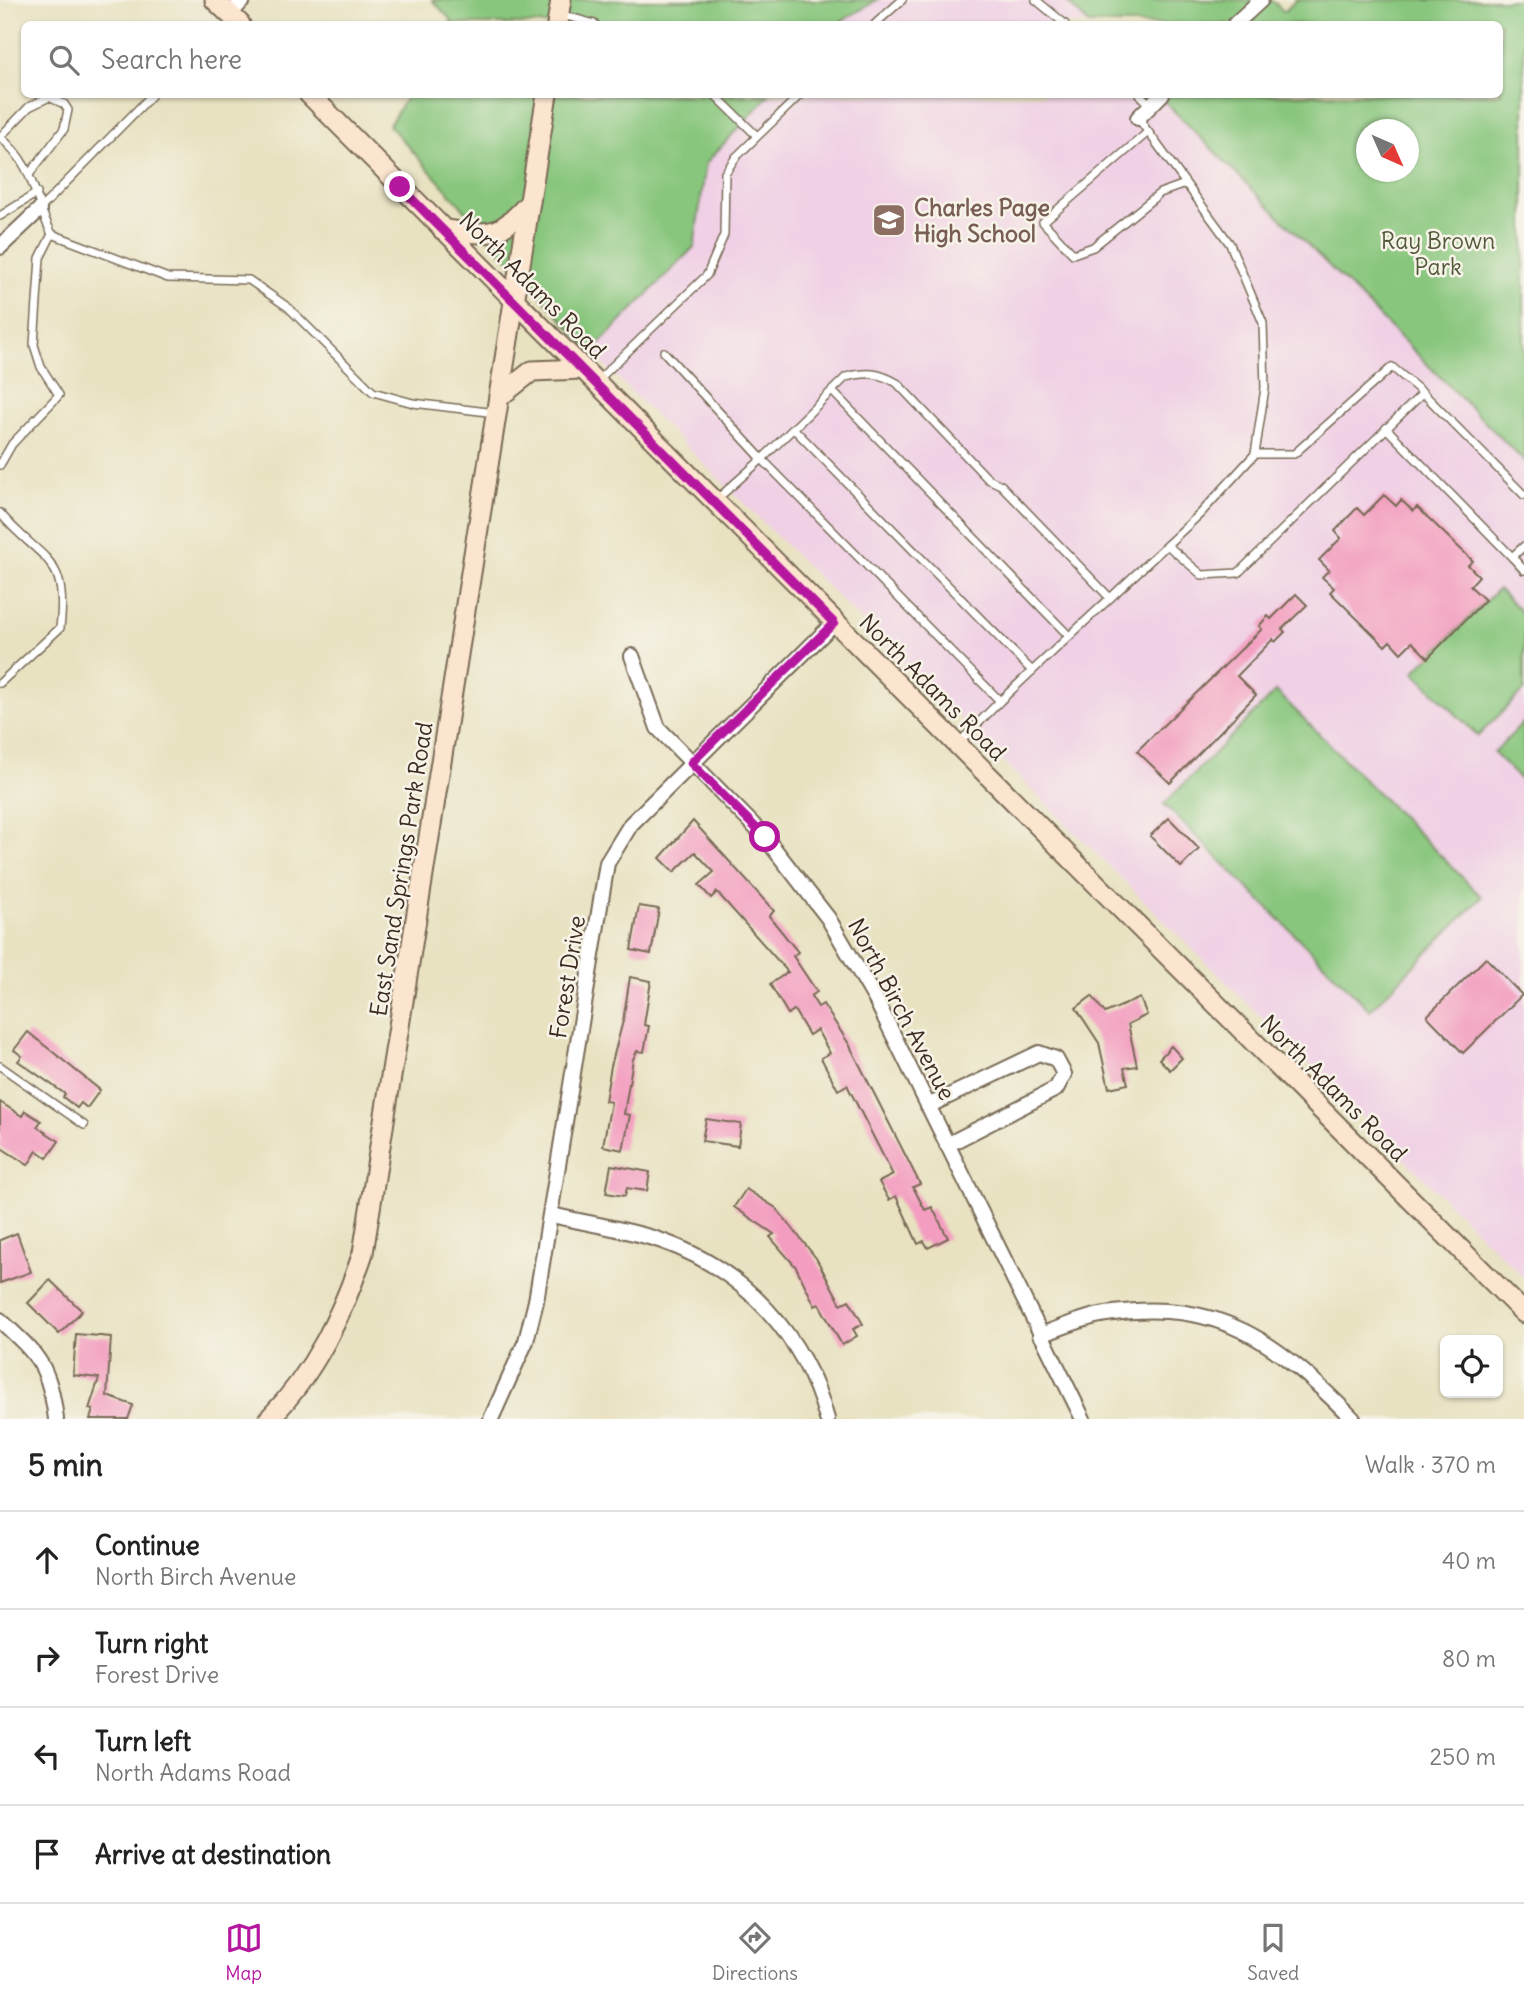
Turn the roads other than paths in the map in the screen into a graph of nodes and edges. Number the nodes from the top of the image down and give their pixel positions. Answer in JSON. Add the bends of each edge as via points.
{"nodes":[{"id":1,"x":215,"y":0,"type":"edge"},
{"id":2,"x":902,"y":0,"type":"edge"},
{"id":3,"x":1036,"y":0,"type":"edge"},
{"id":4,"x":1261,"y":0,"type":"edge"},
{"id":5,"x":238,"y":13,"type":"edge"},
{"id":6,"x":559,"y":13,"type":"edge"},
{"id":7,"x":585,"y":21,"type":"edge"},
{"id":8,"x":878,"y":21,"type":"edge"},
{"id":9,"x":1061,"y":21,"type":"edge"},
{"id":10,"x":1238,"y":21,"type":"edge"},
{"id":11,"x":46,"y":98,"type":"edge"},
{"id":12,"x":52,"y":98,"type":"edge"},
{"id":13,"x":149,"y":98,"type":"edge"},
{"id":14,"x":313,"y":98,"type":"edge"},
{"id":15,"x":546,"y":98,"type":"edge"},
{"id":16,"x":718,"y":98,"type":"edge"},
{"id":17,"x":797,"y":98,"type":"edge"},
{"id":18,"x":1143,"y":98,"type":"edge"},
{"id":19,"x":1158,"y":98,"type":"edge"},
{"id":20,"x":1151,"y":105,"type":"junction"},
{"id":21,"x":1138,"y":118,"type":"joint"},
{"id":22,"x":1148,"y":132,"type":"junction"},
{"id":23,"x":0,"y":136,"type":"edge"},
{"id":24,"x":757,"y":136,"type":"junction"},
{"id":25,"x":30,"y":172,"type":"junction"},
{"id":26,"x":1185,"y":184,"type":"junction"},
{"id":27,"x":37,"y":193,"type":"junction"},
{"id":28,"x":531,"y":201,"type":"junction"},
{"id":29,"x":39,"y":210,"type":"junction"},
{"id":30,"x":0,"y":216,"type":"edge"},
{"id":31,"x":443,"y":230,"type":"junction"},
{"id":32,"x":52,"y":234,"type":"junction"},
{"id":33,"x":0,"y":247,"type":"edge"},
{"id":34,"x":516,"y":303,"type":"junction"},
{"id":35,"x":664,"y":352,"type":"dead end"},
{"id":36,"x":589,"y":375,"type":"junction"},
{"id":37,"x":832,"y":391,"type":"junction"},
{"id":38,"x":1423,"y":393,"type":"junction"},
{"id":39,"x":498,"y":405,"type":"junction"},
{"id":40,"x":793,"y":428,"type":"junction"},
{"id":41,"x":1386,"y":428,"type":"junction"},
{"id":42,"x":1255,"y":454,"type":"junction"},
{"id":43,"x":762,"y":459,"type":"junction"},
{"id":44,"x":0,"y":465,"type":"edge"},
{"id":45,"x":1524,"y":495,"type":"edge"},
{"id":46,"x":713,"y":502,"type":"junction"},
{"id":47,"x":0,"y":513,"type":"edge"},
{"id":48,"x":1167,"y":545,"type":"junction"},
{"id":49,"x":1524,"y":545,"type":"edge"},
{"id":50,"x":1512,"y":557,"type":"junction"},
{"id":51,"x":1524,"y":570,"type":"edge"},
{"id":52,"x":1110,"y":598,"type":"junction"},
{"id":53,"x":834,"y":623,"type":"junction"},
{"id":54,"x":1069,"y":636,"type":"junction"},
{"id":55,"x":632,"y":656,"type":"dead end"},
{"id":56,"x":1032,"y":671,"type":"junction"},
{"id":57,"x":0,"y":682,"type":"edge"},
{"id":58,"x":1000,"y":701,"type":"junction"},
{"id":59,"x":957,"y":745,"type":"junction"},
{"id":60,"x":691,"y":763,"type":"junction"},
{"id":61,"x":0,"y":1066,"type":"edge"},
{"id":62,"x":928,"y":1106,"type":"junction"},
{"id":63,"x":84,"y":1125,"type":"dead end"},
{"id":64,"x":947,"y":1145,"type":"junction"},
{"id":65,"x":552,"y":1215,"type":"junction"},
{"id":66,"x":1524,"y":1313,"type":"edge"},
{"id":67,"x":0,"y":1320,"type":"edge"},
{"id":68,"x":1040,"y":1335,"type":"junction"},
{"id":69,"x":56,"y":1419,"type":"edge"},
{"id":70,"x":269,"y":1419,"type":"edge"},
{"id":71,"x":491,"y":1419,"type":"edge"},
{"id":72,"x":827,"y":1419,"type":"edge"},
{"id":73,"x":1083,"y":1419,"type":"edge"},
{"id":74,"x":1353,"y":1419,"type":"edge"}],
"edges":[{"from":1,"to":5,"type":"main road"},
{"from":2,"to":8,"type":"lane"},
{"from":3,"to":9,"type":"lane"},
{"from":4,"to":10,"type":"street"},
{"from":6,"to":7,"type":"lane"},
{"from":11,"to":23,"type":"lane","via":[[38,100]]},
{"from":12,"to":25,"type":"lane","via":[[68,110],[64,129]]},
{"from":13,"to":29,"type":"lane"},
{"from":14,"to":31,"type":"main road","name":"North Adams Road"},
{"from":15,"to":28,"type":"main road","name":"East Sand Springs Park Road"},
{"from":16,"to":24,"type":"lane"},
{"from":17,"to":24,"type":"lane"},
{"from":18,"to":20,"type":"lane"},
{"from":19,"to":20,"type":"street"},
{"from":20,"to":21,"type":"street"},
{"from":21,"to":22,"type":"lane"},
{"from":22,"to":26,"type":"lane"},
{"from":22,"to":26,"type":"lane","via":[[1042,222],[1073,254],[1093,247],[1160,193]]},
{"from":23,"to":25,"type":"lane"},
{"from":24,"to":36,"type":"lane","via":[[725,173],[724,235],[706,275]]},
{"from":25,"to":27,"type":"lane"},
{"from":26,"to":42,"type":"lane","via":[[1230,244],[1263,323],[1265,388]]},
{"from":27,"to":29,"type":"lane"},
{"from":27,"to":30,"type":"lane"},
{"from":28,"to":31,"type":"main road","via":[[510,225],[494,232]]},
{"from":28,"to":34,"type":"main road","name":"East Sand Springs Park Road"},
{"from":29,"to":32,"type":"lane"},
{"from":29,"to":33,"type":"street"},
{"from":31,"to":34,"type":"main road","name":"North Adams Road"},
{"from":32,"to":39,"type":"lane","via":[[168,278],[249,279],[289,308],[373,393],[413,403]]},
{"from":32,"to":44,"type":"lane","via":[[40,258],[34,345],[41,367],[59,395],[12,444]]},
{"from":34,"to":36,"type":"main road","name":"North Adams Road"},
{"from":34,"to":39,"type":"main road","name":"East Sand Springs Park Road"},
{"from":35,"to":43,"type":"lane"},
{"from":36,"to":39,"type":"main road","via":[[532,371]]},
{"from":36,"to":46,"type":"main road","name":"North Adams Road"},
{"from":37,"to":40,"type":"lane"},
{"from":37,"to":52,"type":"lane","via":[[846,377],[864,373],[880,374],[897,383]]},
{"from":37,"to":54,"type":"lane"},
{"from":38,"to":41,"type":"lane"},
{"from":38,"to":42,"type":"lane","via":[[1392,367],[1294,454]]},
{"from":38,"to":45,"type":"lane"},
{"from":39,"to":70,"type":"main road","name":"East Sand Springs Park Road","via":[[363,1253],[342,1311],[318,1357]]},
{"from":40,"to":43,"type":"lane"},
{"from":40,"to":56,"type":"lane"},
{"from":41,"to":48,"type":"lane","via":[[1238,573],[1202,575]]},
{"from":41,"to":50,"type":"lane"},
{"from":42,"to":48,"type":"lane"},
{"from":43,"to":46,"type":"lane"},
{"from":43,"to":58,"type":"lane"},
{"from":46,"to":53,"type":"main road","name":"North Adams Road"},
{"from":47,"to":57,"type":"lane","via":[[58,570],[63,594],[60,628]]},
{"from":48,"to":52,"type":"lane"},
{"from":49,"to":50,"type":"lane"},
{"from":50,"to":51,"type":"lane"},
{"from":52,"to":54,"type":"lane"},
{"from":53,"to":59,"type":"main road","name":"North Adams Road"},
{"from":53,"to":60,"type":"street","name":"Forest Drive"},
{"from":54,"to":56,"type":"lane"},
{"from":55,"to":60,"type":"street","name":"North Birch Avenue","via":[[658,728]]},
{"from":56,"to":58,"type":"lane"},
{"from":58,"to":59,"type":"lane"},
{"from":59,"to":66,"type":"main road","name":"North Adams Road"},
{"from":60,"to":62,"type":"street","name":"North Birch Avenue","via":[[765,837],[828,918],[876,1000]]},
{"from":60,"to":65,"type":"street","name":"Forest Drive","via":[[631,824],[607,863]]},
{"from":61,"to":63,"type":"lane"},
{"from":62,"to":64,"type":"street","name":"North Birch Avenue"},
{"from":62,"to":64,"type":"street","via":[[1039,1053],[1056,1059],[1063,1074],[1056,1089]]},
{"from":64,"to":68,"type":"street","name":"North Birch Avenue"},
{"from":65,"to":71,"type":"street","name":"Forest Drive","via":[[526,1341]]},
{"from":65,"to":72,"type":"street","via":[[662,1241],[709,1261],[747,1288],[791,1336],[818,1384]]},
{"from":67,"to":69,"type":"street","via":[[32,1349],[45,1368]]},
{"from":68,"to":73,"type":"street","name":"North Birch Avenue"},
{"from":68,"to":74,"type":"street","via":[[1104,1314],[1170,1309],[1232,1323],[1277,1349]]}]}
